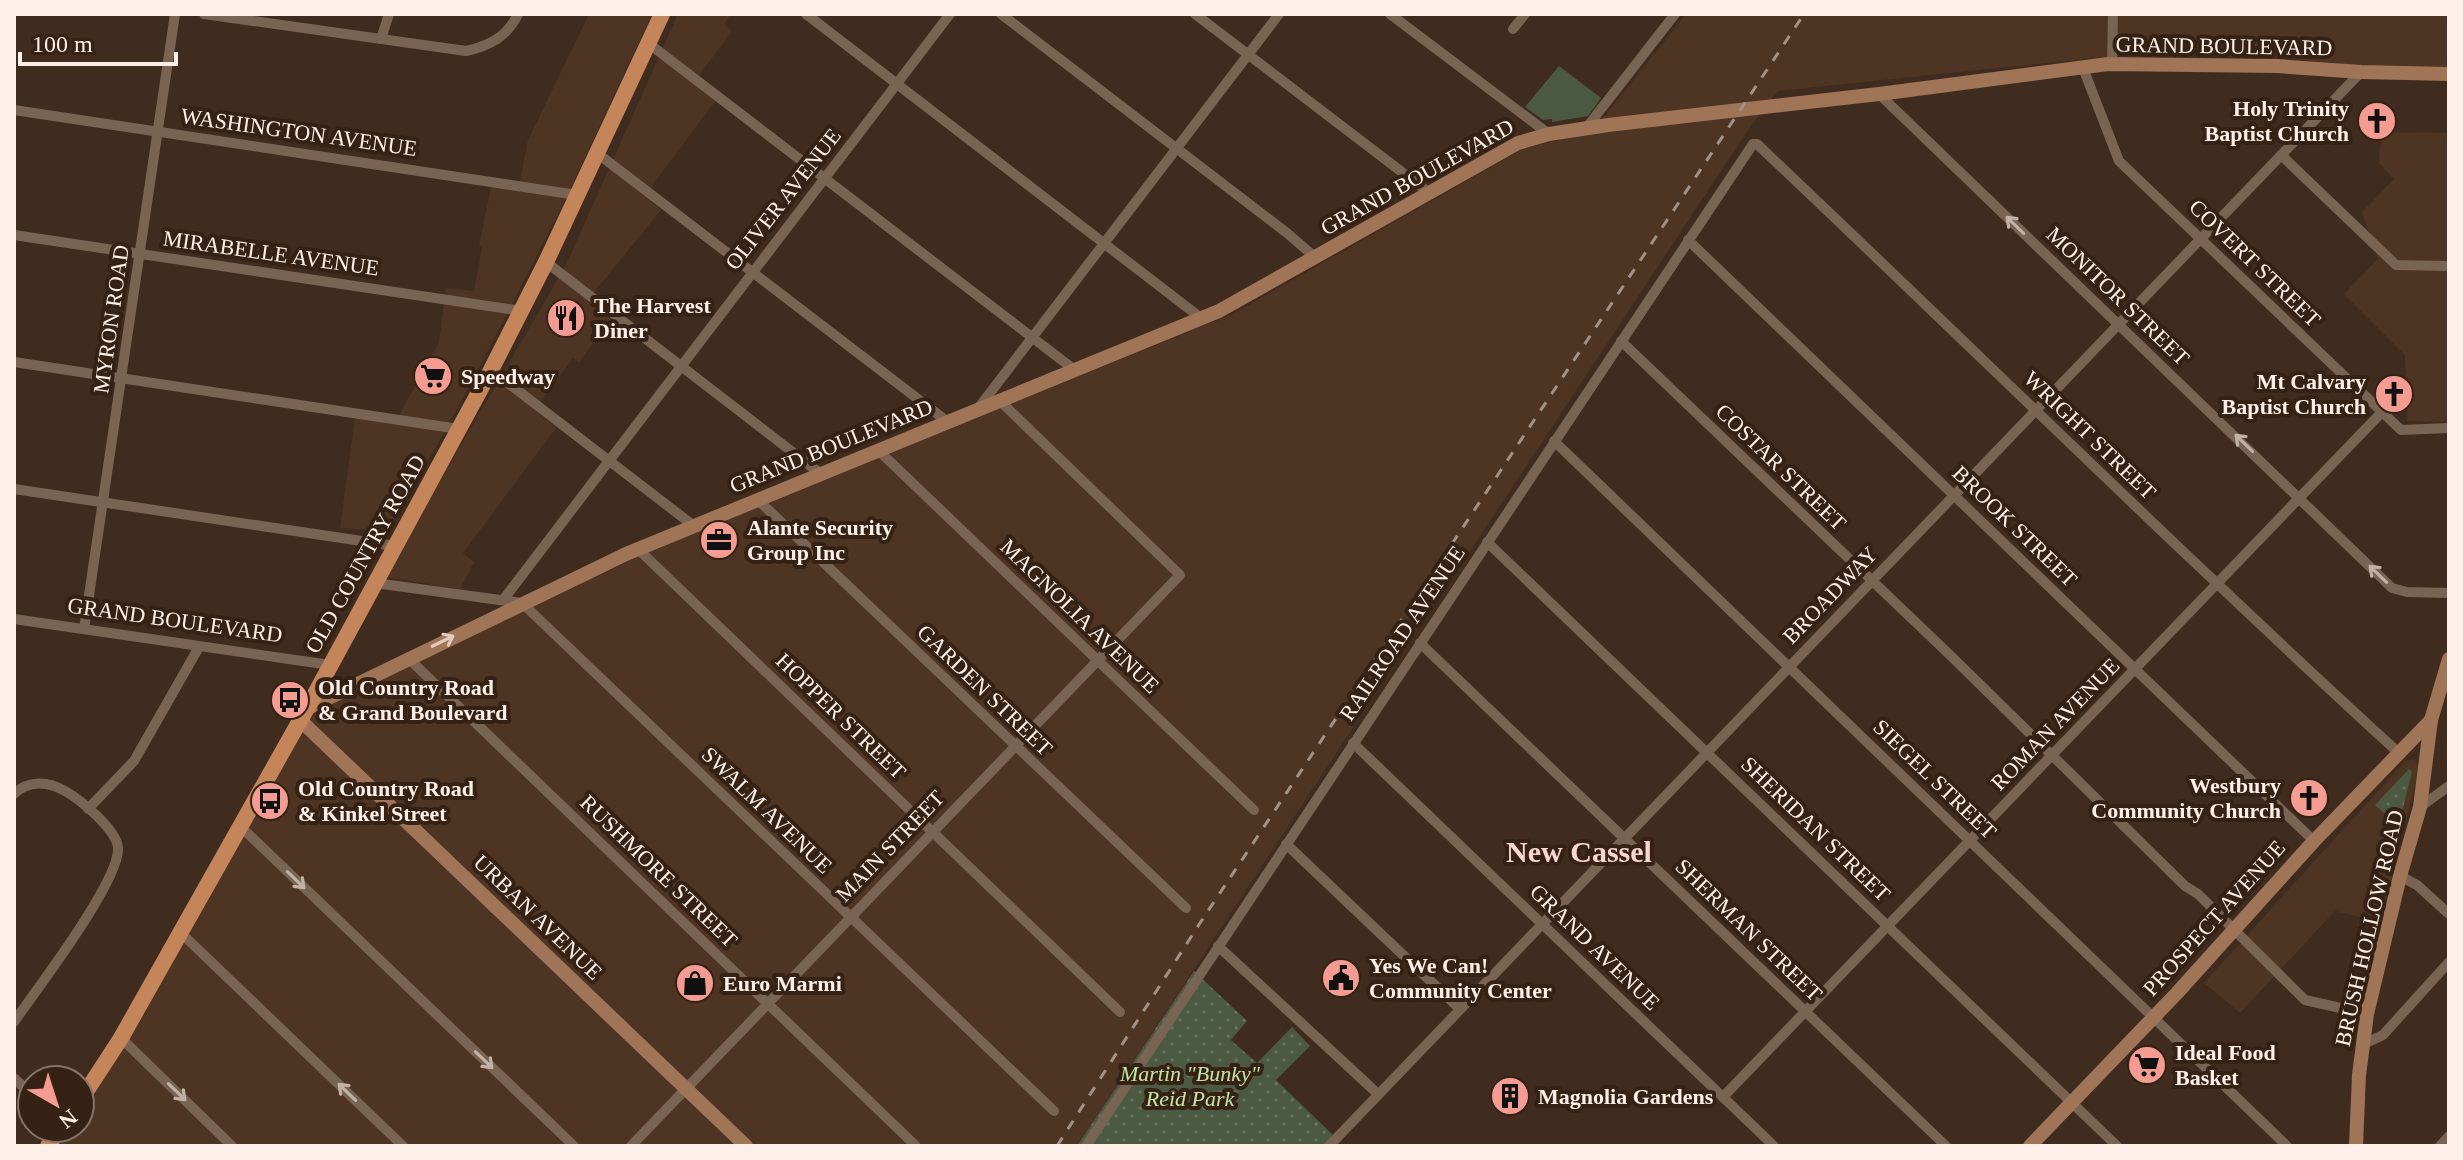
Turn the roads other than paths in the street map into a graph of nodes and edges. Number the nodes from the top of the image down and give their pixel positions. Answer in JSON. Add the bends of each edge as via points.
{"nodes":[{"id":1,"x":175,"y":14,"type":"edge"},
{"id":2,"x":204,"y":14,"type":"edge"},
{"id":3,"x":389,"y":14,"type":"edge"},
{"id":4,"x":518,"y":14,"type":"edge"},
{"id":5,"x":662,"y":14,"type":"edge"},
{"id":6,"x":806,"y":14,"type":"edge"},
{"id":7,"x":950,"y":14,"type":"edge"},
{"id":8,"x":1001,"y":14,"type":"edge"},
{"id":9,"x":1195,"y":14,"type":"edge"},
{"id":10,"x":1279,"y":14,"type":"edge"},
{"id":11,"x":1390,"y":14,"type":"edge"},
{"id":12,"x":1525,"y":14,"type":"edge"},
{"id":13,"x":1675,"y":14,"type":"edge"},
{"id":14,"x":2113,"y":14,"type":"edge"},
{"id":15,"x":281,"y":19,"type":"edge"},
{"id":16,"x":1513,"y":29,"type":"dead end"},
{"id":17,"x":381,"y":39,"type":"junction"},
{"id":18,"x":648,"y":43,"type":"junction"},
{"id":19,"x":1249,"y":54,"type":"junction"},
{"id":20,"x":2112,"y":64,"type":"junction"},
{"id":21,"x":2083,"y":68,"type":"junction"},
{"id":22,"x":2361,"y":72,"type":"junction"},
{"id":23,"x":2449,"y":74,"type":"edge"},
{"id":24,"x":897,"y":84,"type":"junction"},
{"id":25,"x":1873,"y":95,"type":"junction"},
{"id":26,"x":14,"y":110,"type":"edge"},
{"id":27,"x":1587,"y":127,"type":"junction"},
{"id":28,"x":159,"y":132,"type":"junction"},
{"id":29,"x":1549,"y":134,"type":"junction"},
{"id":30,"x":1753,"y":144,"type":"joint"},
{"id":31,"x":1176,"y":149,"type":"junction"},
{"id":32,"x":597,"y":153,"type":"junction"},
{"id":33,"x":2281,"y":155,"type":"junction"},
{"id":34,"x":824,"y":178,"type":"junction"},
{"id":35,"x":1428,"y":192,"type":"junction"},
{"id":36,"x":577,"y":195,"type":"junction"},
{"id":37,"x":14,"y":235,"type":"edge"},
{"id":38,"x":2200,"y":238,"type":"junction"},
{"id":39,"x":1688,"y":240,"type":"junction"},
{"id":40,"x":1104,"y":243,"type":"junction"},
{"id":41,"x":141,"y":254,"type":"junction"},
{"id":42,"x":1316,"y":258,"type":"junction"},
{"id":43,"x":546,"y":262,"type":"junction"},
{"id":44,"x":2449,"y":266,"type":"edge"},
{"id":45,"x":752,"y":272,"type":"junction"},
{"id":46,"x":522,"y":311,"type":"junction"},
{"id":47,"x":1201,"y":318,"type":"junction"},
{"id":48,"x":2118,"y":324,"type":"junction"},
{"id":49,"x":1032,"y":337,"type":"junction"},
{"id":50,"x":1621,"y":341,"type":"junction"},
{"id":51,"x":14,"y":362,"type":"edge"},
{"id":52,"x":680,"y":366,"type":"junction"},
{"id":53,"x":491,"y":370,"type":"junction"},
{"id":54,"x":1076,"y":371,"type":"junction"},
{"id":55,"x":123,"y":378,"type":"junction"},
{"id":56,"x":1000,"y":401,"type":"junction"},
{"id":57,"x":2035,"y":410,"type":"junction"},
{"id":58,"x":976,"y":412,"type":"junction"},
{"id":59,"x":2382,"y":412,"type":"junction"},
{"id":60,"x":948,"y":422,"type":"junction"},
{"id":61,"x":2449,"y":428,"type":"edge"},
{"id":62,"x":459,"y":429,"type":"junction"},
{"id":63,"x":1554,"y":441,"type":"junction"},
{"id":64,"x":879,"y":451,"type":"junction"},
{"id":65,"x":608,"y":460,"type":"junction"},
{"id":66,"x":821,"y":474,"type":"junction"},
{"id":67,"x":14,"y":489,"type":"edge"},
{"id":68,"x":1954,"y":493,"type":"junction"},
{"id":69,"x":2299,"y":498,"type":"junction"},
{"id":70,"x":758,"y":500,"type":"junction"},
{"id":71,"x":103,"y":503,"type":"junction"},
{"id":72,"x":694,"y":526,"type":"junction"},
{"id":73,"x":1487,"y":542,"type":"junction"},
{"id":74,"x":395,"y":546,"type":"junction"},
{"id":75,"x":638,"y":549,"type":"junction"},
{"id":76,"x":1871,"y":581,"type":"junction"},
{"id":77,"x":375,"y":583,"type":"junction"},
{"id":78,"x":2217,"y":584,"type":"junction"},
{"id":79,"x":2449,"y":593,"type":"edge"},
{"id":80,"x":503,"y":600,"type":"junction"},
{"id":81,"x":522,"y":603,"type":"junction"},
{"id":82,"x":14,"y":619,"type":"edge"},
{"id":83,"x":84,"y":629,"type":"junction"},
{"id":84,"x":1420,"y":643,"type":"junction"},
{"id":85,"x":199,"y":647,"type":"junction"},
{"id":86,"x":408,"y":658,"type":"junction"},
{"id":87,"x":2449,"y":659,"type":"edge"},
{"id":88,"x":1097,"y":660,"type":"junction"},
{"id":89,"x":330,"y":665,"type":"junction"},
{"id":90,"x":1789,"y":666,"type":"junction"},
{"id":91,"x":2135,"y":669,"type":"junction"},
{"id":92,"x":303,"y":715,"type":"junction"},
{"id":93,"x":2431,"y":720,"type":"junction"},
{"id":94,"x":1353,"y":743,"type":"junction"},
{"id":95,"x":1014,"y":746,"type":"junction"},
{"id":96,"x":1707,"y":752,"type":"junction"},
{"id":97,"x":2400,"y":754,"type":"junction"},
{"id":98,"x":2053,"y":755,"type":"junction"},
{"id":99,"x":2449,"y":786,"type":"edge"},
{"id":100,"x":14,"y":794,"type":"edge"},
{"id":101,"x":2420,"y":807,"type":"junction"},
{"id":102,"x":88,"y":809,"type":"junction"},
{"id":103,"x":1254,"y":810,"type":"dead end"},
{"id":104,"x":240,"y":826,"type":"junction"},
{"id":105,"x":932,"y":832,"type":"junction"},
{"id":106,"x":1624,"y":838,"type":"junction"},
{"id":107,"x":1970,"y":840,"type":"junction"},
{"id":108,"x":2314,"y":841,"type":"junction"},
{"id":109,"x":1286,"y":844,"type":"junction"},
{"id":110,"x":2400,"y":876,"type":"junction"},
{"id":111,"x":1186,"y":908,"type":"dead end"},
{"id":112,"x":2449,"y":914,"type":"edge"},
{"id":113,"x":850,"y":918,"type":"junction"},
{"id":114,"x":1542,"y":923,"type":"junction"},
{"id":115,"x":1888,"y":926,"type":"junction"},
{"id":116,"x":2234,"y":929,"type":"junction"},
{"id":117,"x":180,"y":932,"type":"junction"},
{"id":118,"x":1218,"y":946,"type":"junction"},
{"id":119,"x":2449,"y":962,"type":"edge"},
{"id":120,"x":768,"y":1003,"type":"junction"},
{"id":121,"x":1460,"y":1009,"type":"junction"},
{"id":122,"x":1120,"y":1012,"type":"dead end"},
{"id":123,"x":1806,"y":1012,"type":"junction"},
{"id":124,"x":2367,"y":1014,"type":"junction"},
{"id":125,"x":2154,"y":1017,"type":"junction"},
{"id":126,"x":14,"y":1022,"type":"edge"},
{"id":127,"x":121,"y":1038,"type":"junction"},
{"id":128,"x":2364,"y":1044,"type":"junction"},
{"id":129,"x":96,"y":1076,"type":"edge"},
{"id":130,"x":686,"y":1089,"type":"junction"},
{"id":131,"x":1378,"y":1094,"type":"junction"},
{"id":132,"x":1723,"y":1097,"type":"junction"},
{"id":133,"x":2072,"y":1103,"type":"junction"},
{"id":134,"x":1054,"y":1111,"type":"dead end"},
{"id":135,"x":2449,"y":1136,"type":"edge"},
{"id":136,"x":232,"y":1146,"type":"edge"},
{"id":137,"x":403,"y":1146,"type":"edge"},
{"id":138,"x":574,"y":1146,"type":"edge"},
{"id":139,"x":631,"y":1146,"type":"edge"},
{"id":140,"x":746,"y":1146,"type":"edge"},
{"id":141,"x":916,"y":1146,"type":"edge"},
{"id":142,"x":1086,"y":1146,"type":"edge"},
{"id":143,"x":1329,"y":1146,"type":"edge"},
{"id":144,"x":1774,"y":1146,"type":"edge"},
{"id":145,"x":1946,"y":1146,"type":"edge"},
{"id":146,"x":2030,"y":1146,"type":"edge"},
{"id":147,"x":2117,"y":1146,"type":"edge"},
{"id":148,"x":2287,"y":1146,"type":"edge"},
{"id":149,"x":2356,"y":1146,"type":"edge"},
{"id":150,"x":2440,"y":1146,"type":"edge"}],
"edges":[{"from":1,"to":28,"type":"street","name":"MYRON ROAD"},
{"from":2,"to":15,"type":"street"},
{"from":3,"to":17,"type":"street"},
{"from":4,"to":17,"type":"street","via":[[508,31],[488,46],[466,51]]},
{"from":5,"to":18,"type":"main road","name":"OLD COUNTRY ROAD"},
{"from":6,"to":24,"type":"street"},
{"from":7,"to":24,"type":"street","name":"OLIVER AVENUE"},
{"from":8,"to":31,"type":"street"},
{"from":9,"to":19,"type":"street"},
{"from":10,"to":19,"type":"street"},
{"from":11,"to":29,"type":"street"},
{"from":12,"to":16,"type":"street"},
{"from":13,"to":27,"type":"street"},
{"from":14,"to":20,"type":"street"},
{"from":15,"to":17,"type":"street"},
{"from":18,"to":32,"type":"main road","name":"OLD COUNTRY ROAD"},
{"from":18,"to":34,"type":"street"},
{"from":19,"to":31,"type":"street"},
{"from":19,"to":35,"type":"street"},
{"from":20,"to":21,"type":"street","name":"GRAND BOULEVARD"},
{"from":20,"to":22,"type":"street","name":"GRAND BOULEVARD"},
{"from":21,"to":25,"type":"street","name":"GRAND BOULEVARD"},
{"from":21,"to":38,"type":"street","name":"COVERT STREET","via":[[2119,161]]},
{"from":22,"to":23,"type":"street","name":"GRAND BOULEVARD"},
{"from":22,"to":33,"type":"street","name":"BROADWAY"},
{"from":24,"to":34,"type":"street","name":"OLIVER AVENUE"},
{"from":24,"to":40,"type":"street"},
{"from":25,"to":27,"type":"street","name":"GRAND BOULEVARD"},
{"from":48,"to":25,"type":"street","name":"MONITOR STREET","one_way":true},
{"from":26,"to":28,"type":"street","name":"WASHINGTON AVENUE"},
{"from":27,"to":29,"type":"street","name":"GRAND BOULEVARD"},
{"from":28,"to":36,"type":"street","name":"WASHINGTON AVENUE"},
{"from":28,"to":41,"type":"street","name":"MYRON ROAD"},
{"from":29,"to":35,"type":"street","name":"GRAND BOULEVARD","via":[[1505,149]]},
{"from":30,"to":39,"type":"street","name":"RAILROAD AVENUE"},
{"from":30,"to":57,"type":"street","name":"WRIGHT STREET"},
{"from":31,"to":40,"type":"street"},
{"from":31,"to":42,"type":"street"},
{"from":32,"to":36,"type":"main road","name":"OLD COUNTRY ROAD"},
{"from":32,"to":45,"type":"street"},
{"from":33,"to":38,"type":"street","name":"BROADWAY"},
{"from":33,"to":44,"type":"street","via":[[2396,265]]},
{"from":34,"to":45,"type":"street","name":"OLIVER AVENUE"},
{"from":34,"to":49,"type":"street"},
{"from":35,"to":42,"type":"street","name":"GRAND BOULEVARD"},
{"from":36,"to":43,"type":"main road","name":"OLD COUNTRY ROAD"},
{"from":37,"to":41,"type":"street","name":"MIRABELLE AVENUE"},
{"from":38,"to":48,"type":"street","name":"BROADWAY"},
{"from":38,"to":59,"type":"street","name":"COVERT STREET"},
{"from":39,"to":50,"type":"street","name":"RAILROAD AVENUE"},
{"from":39,"to":68,"type":"street","name":"BROOK STREET"},
{"from":40,"to":47,"type":"street"},
{"from":40,"to":49,"type":"street"},
{"from":41,"to":46,"type":"street","name":"MIRABELLE AVENUE"},
{"from":41,"to":55,"type":"street","name":"MYRON ROAD"},
{"from":42,"to":47,"type":"street","name":"GRAND BOULEVARD"},
{"from":43,"to":46,"type":"main road","name":"OLD COUNTRY ROAD"},
{"from":43,"to":52,"type":"street"},
{"from":45,"to":52,"type":"street","name":"OLIVER AVENUE"},
{"from":45,"to":60,"type":"street"},
{"from":46,"to":53,"type":"main road","name":"OLD COUNTRY ROAD"},
{"from":47,"to":54,"type":"street","name":"GRAND BOULEVARD"},
{"from":48,"to":57,"type":"street","name":"BROADWAY"},
{"from":69,"to":48,"type":"street","name":"MONITOR STREET","one_way":true},
{"from":49,"to":54,"type":"street"},
{"from":49,"to":58,"type":"street"},
{"from":50,"to":63,"type":"street","name":"RAILROAD AVENUE"},
{"from":50,"to":76,"type":"street","name":"COSTAR STREET"},
{"from":51,"to":55,"type":"street"},
{"from":52,"to":65,"type":"street","name":"OLIVER AVENUE"},
{"from":52,"to":66,"type":"street"},
{"from":53,"to":62,"type":"main road","name":"OLD COUNTRY ROAD"},
{"from":53,"to":65,"type":"street"},
{"from":54,"to":56,"type":"street","name":"GRAND BOULEVARD"},
{"from":55,"to":62,"type":"street"},
{"from":55,"to":71,"type":"street","name":"MYRON ROAD"},
{"from":56,"to":58,"type":"street","name":"GRAND BOULEVARD"},
{"from":56,"to":88,"type":"street","name":"MAIN STREET","via":[[1180,575]]},
{"from":57,"to":68,"type":"street","name":"BROADWAY"},
{"from":57,"to":78,"type":"street","name":"WRIGHT STREET"},
{"from":58,"to":60,"type":"street","name":"GRAND BOULEVARD"},
{"from":59,"to":61,"type":"street","name":"COVERT STREET","via":[[2401,430]]},
{"from":59,"to":69,"type":"street","name":"ROMAN AVENUE"},
{"from":60,"to":64,"type":"street","name":"GRAND BOULEVARD"},
{"from":62,"to":74,"type":"main road","name":"OLD COUNTRY ROAD"},
{"from":63,"to":73,"type":"street","name":"RAILROAD AVENUE"},
{"from":63,"to":90,"type":"street","name":"SIEGEL STREET"},
{"from":64,"to":66,"type":"street","name":"GRAND BOULEVARD"},
{"from":64,"to":88,"type":"street","name":"MAGNOLIA AVENUE"},
{"from":65,"to":72,"type":"street"},
{"from":65,"to":80,"type":"street","name":"OLIVER AVENUE"},
{"from":66,"to":70,"type":"street","name":"GRAND BOULEVARD"},
{"from":67,"to":71,"type":"street"},
{"from":68,"to":76,"type":"street","name":"BROADWAY"},
{"from":68,"to":91,"type":"street","name":"BROOK STREET"},
{"from":69,"to":78,"type":"street","name":"ROMAN AVENUE"},
{"from":79,"to":69,"type":"street","name":"MONITOR STREET","one_way":true,"via":[[2392,588]]},
{"from":70,"to":72,"type":"street","name":"GRAND BOULEVARD"},
{"from":70,"to":95,"type":"street","name":"GARDEN STREET"},
{"from":71,"to":74,"type":"street"},
{"from":71,"to":83,"type":"street","name":"MYRON ROAD"},
{"from":72,"to":75,"type":"street","name":"GRAND BOULEVARD"},
{"from":73,"to":84,"type":"street","name":"RAILROAD AVENUE"},
{"from":73,"to":96,"type":"street","name":"SHERIDAN STREET"},
{"from":74,"to":77,"type":"main road","name":"OLD COUNTRY ROAD"},
{"from":75,"to":81,"type":"street","name":"GRAND BOULEVARD"},
{"from":75,"to":105,"type":"street","name":"HOPPER STREET"},
{"from":76,"to":90,"type":"street","name":"BROADWAY"},
{"from":76,"to":98,"type":"street","name":"COSTAR STREET"},
{"from":77,"to":80,"type":"street"},
{"from":77,"to":89,"type":"main road","name":"OLD COUNTRY ROAD"},
{"from":78,"to":91,"type":"street","name":"ROMAN AVENUE"},
{"from":78,"to":97,"type":"street","name":"WRIGHT STREET"},
{"from":80,"to":81,"type":"street"},
{"from":86,"to":81,"type":"street","name":"GRAND BOULEVARD","one_way":true},
{"from":81,"to":113,"type":"street","name":"SWALM AVENUE"},
{"from":82,"to":83,"type":"street","name":"GRAND BOULEVARD"},
{"from":83,"to":85,"type":"street","name":"GRAND BOULEVARD"},
{"from":84,"to":94,"type":"street","name":"RAILROAD AVENUE"},
{"from":84,"to":106,"type":"street","name":"SHERMAN STREET"},
{"from":85,"to":89,"type":"street","name":"GRAND BOULEVARD"},
{"from":85,"to":102,"type":"street","via":[[134,761]]},
{"from":86,"to":92,"type":"street","name":"GRAND BOULEVARD"},
{"from":86,"to":120,"type":"street","name":"RUSHMORE STREET"},
{"from":87,"to":93,"type":"street","name":"BRUSH HOLLOW ROAD"},
{"from":88,"to":95,"type":"street","name":"MAIN STREET"},
{"from":88,"to":103,"type":"street","name":"MAGNOLIA AVENUE"},
{"from":89,"to":92,"type":"main road","name":"OLD COUNTRY ROAD"},
{"from":90,"to":96,"type":"street","name":"BROADWAY"},
{"from":90,"to":107,"type":"street","name":"SIEGEL STREET"},
{"from":91,"to":98,"type":"street","name":"ROMAN AVENUE"},
{"from":91,"to":108,"type":"street","name":"BROOK STREET"},
{"from":92,"to":104,"type":"main road","name":"OLD COUNTRY ROAD"},
{"from":92,"to":130,"type":"street","name":"URBAN AVENUE"},
{"from":93,"to":97,"type":"street","name":"PROSPECT AVENUE"},
{"from":93,"to":101,"type":"street","name":"BRUSH HOLLOW ROAD"},
{"from":94,"to":109,"type":"street","name":"RAILROAD AVENUE"},
{"from":94,"to":114,"type":"street","name":"GRAND AVENUE"},
{"from":95,"to":105,"type":"street","name":"MAIN STREET"},
{"from":95,"to":111,"type":"street","name":"GARDEN STREET"},
{"from":96,"to":106,"type":"street","name":"BROADWAY"},
{"from":96,"to":115,"type":"street","name":"SHERIDAN STREET"},
{"from":97,"to":108,"type":"street","name":"PROSPECT AVENUE"},
{"from":98,"to":107,"type":"street","name":"ROMAN AVENUE"},
{"from":98,"to":116,"type":"street","name":"COSTAR STREET"},
{"from":99,"to":101,"type":"street"},
{"from":100,"to":102,"type":"street","via":[[28,784],[43,783],[64,790]]},
{"from":101,"to":110,"type":"street","name":"BRUSH HOLLOW ROAD"},
{"from":102,"to":126,"type":"street","via":[[115,835],[117,861],[80,928]]},
{"from":104,"to":117,"type":"main road","name":"OLD COUNTRY ROAD"},
{"from":104,"to":138,"type":"street","one_way":true},
{"from":105,"to":113,"type":"street","name":"MAIN STREET"},
{"from":105,"to":122,"type":"street","name":"HOPPER STREET"},
{"from":106,"to":114,"type":"street","name":"BROADWAY"},
{"from":106,"to":123,"type":"street","name":"SHERMAN STREET"},
{"from":107,"to":115,"type":"street","name":"ROMAN AVENUE"},
{"from":107,"to":125,"type":"street","name":"SIEGEL STREET"},
{"from":108,"to":116,"type":"street","name":"PROSPECT AVENUE"},
{"from":109,"to":118,"type":"street","name":"RAILROAD AVENUE"},
{"from":109,"to":121,"type":"street"},
{"from":110,"to":112,"type":"street"},
{"from":110,"to":124,"type":"street","name":"BRUSH HOLLOW ROAD"},
{"from":113,"to":120,"type":"street","name":"MAIN STREET"},
{"from":113,"to":134,"type":"street","name":"SWALM AVENUE"},
{"from":114,"to":121,"type":"street","name":"BROADWAY"},
{"from":114,"to":132,"type":"street","name":"GRAND AVENUE"},
{"from":115,"to":123,"type":"street","name":"ROMAN AVENUE"},
{"from":115,"to":133,"type":"street","name":"SHERIDAN STREET"},
{"from":116,"to":124,"type":"street","name":"COSTAR STREET","via":[[2305,1000]]},
{"from":116,"to":125,"type":"street","name":"PROSPECT AVENUE"},
{"from":117,"to":127,"type":"main road","name":"OLD COUNTRY ROAD"},
{"from":137,"to":117,"type":"street","one_way":true},
{"from":118,"to":131,"type":"street"},
{"from":118,"to":142,"type":"street","name":"RAILROAD AVENUE"},
{"from":119,"to":128,"type":"street","via":[[2383,1035]]},
{"from":120,"to":130,"type":"street","name":"MAIN STREET"},
{"from":120,"to":141,"type":"street","name":"RUSHMORE STREET"},
{"from":121,"to":131,"type":"street","name":"BROADWAY"},
{"from":123,"to":132,"type":"street","name":"ROMAN AVENUE"},
{"from":123,"to":145,"type":"street","name":"SHERMAN STREET"},
{"from":124,"to":128,"type":"street","name":"BRUSH HOLLOW ROAD"},
{"from":125,"to":133,"type":"street","name":"PROSPECT AVENUE"},
{"from":125,"to":148,"type":"street","name":"SIEGEL STREET"},
{"from":127,"to":129,"type":"main road","name":"OLD COUNTRY ROAD"},
{"from":127,"to":136,"type":"street","one_way":true},
{"from":128,"to":149,"type":"street","name":"BRUSH HOLLOW ROAD"},
{"from":130,"to":139,"type":"street","name":"MAIN STREET"},
{"from":130,"to":140,"type":"street","name":"URBAN AVENUE"},
{"from":131,"to":143,"type":"street","name":"BROADWAY"},
{"from":132,"to":144,"type":"street","name":"GRAND AVENUE"},
{"from":133,"to":146,"type":"street","name":"PROSPECT AVENUE"},
{"from":133,"to":147,"type":"street","name":"SHERIDAN STREET"},
{"from":135,"to":150,"type":"street"}]}
